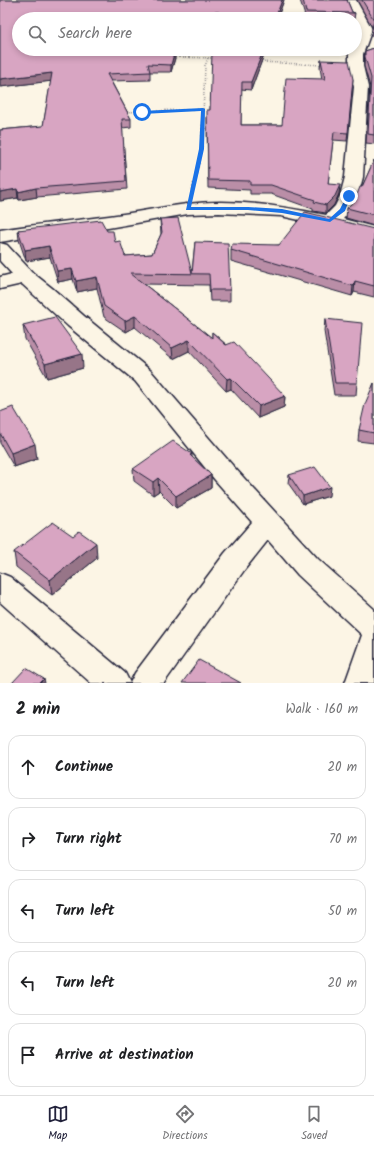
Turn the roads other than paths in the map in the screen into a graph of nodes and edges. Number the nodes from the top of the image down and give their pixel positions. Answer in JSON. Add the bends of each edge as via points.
{"nodes":[{"id":1,"x":350,"y":0,"type":"edge"},
{"id":2,"x":356,"y":12,"type":"edge"},
{"id":3,"x":362,"y":23,"type":"edge"},
{"id":4,"x":362,"y":37,"type":"edge"},
{"id":5,"x":356,"y":56,"type":"edge"},
{"id":6,"x":330,"y":220,"type":"junction"},
{"id":7,"x":374,"y":233,"type":"edge"},
{"id":8,"x":0,"y":236,"type":"edge"},
{"id":9,"x":0,"y":249,"type":"edge"},
{"id":10,"x":26,"y":277,"type":"junction"},
{"id":11,"x":0,"y":283,"type":"edge"},
{"id":12,"x":268,"y":522,"type":"junction"},
{"id":13,"x":0,"y":585,"type":"edge"},
{"id":14,"x":374,"y":627,"type":"edge"},
{"id":15,"x":374,"y":641,"type":"edge"},
{"id":16,"x":114,"y":683,"type":"edge"},
{"id":17,"x":146,"y":683,"type":"edge"},
{"id":18,"x":361,"y":683,"type":"edge"}],
"edges":[{"from":1,"to":2,"type":"street"},
{"from":3,"to":4,"type":"street","via":[[365,29]]},
{"from":5,"to":6,"type":"street","via":[[361,87],[354,177],[343,210]]},
{"from":6,"to":7,"type":"street"},
{"from":6,"to":8,"type":"street","via":[[282,211],[188,209]]},
{"from":9,"to":10,"type":"street"},
{"from":10,"to":11,"type":"street"},
{"from":10,"to":12,"type":"street","via":[[143,376]]},
{"from":12,"to":14,"type":"street","via":[[308,567]]},
{"from":12,"to":17,"type":"street","via":[[235,561]]},
{"from":13,"to":16,"type":"street"},
{"from":15,"to":18,"type":"street"}]}
